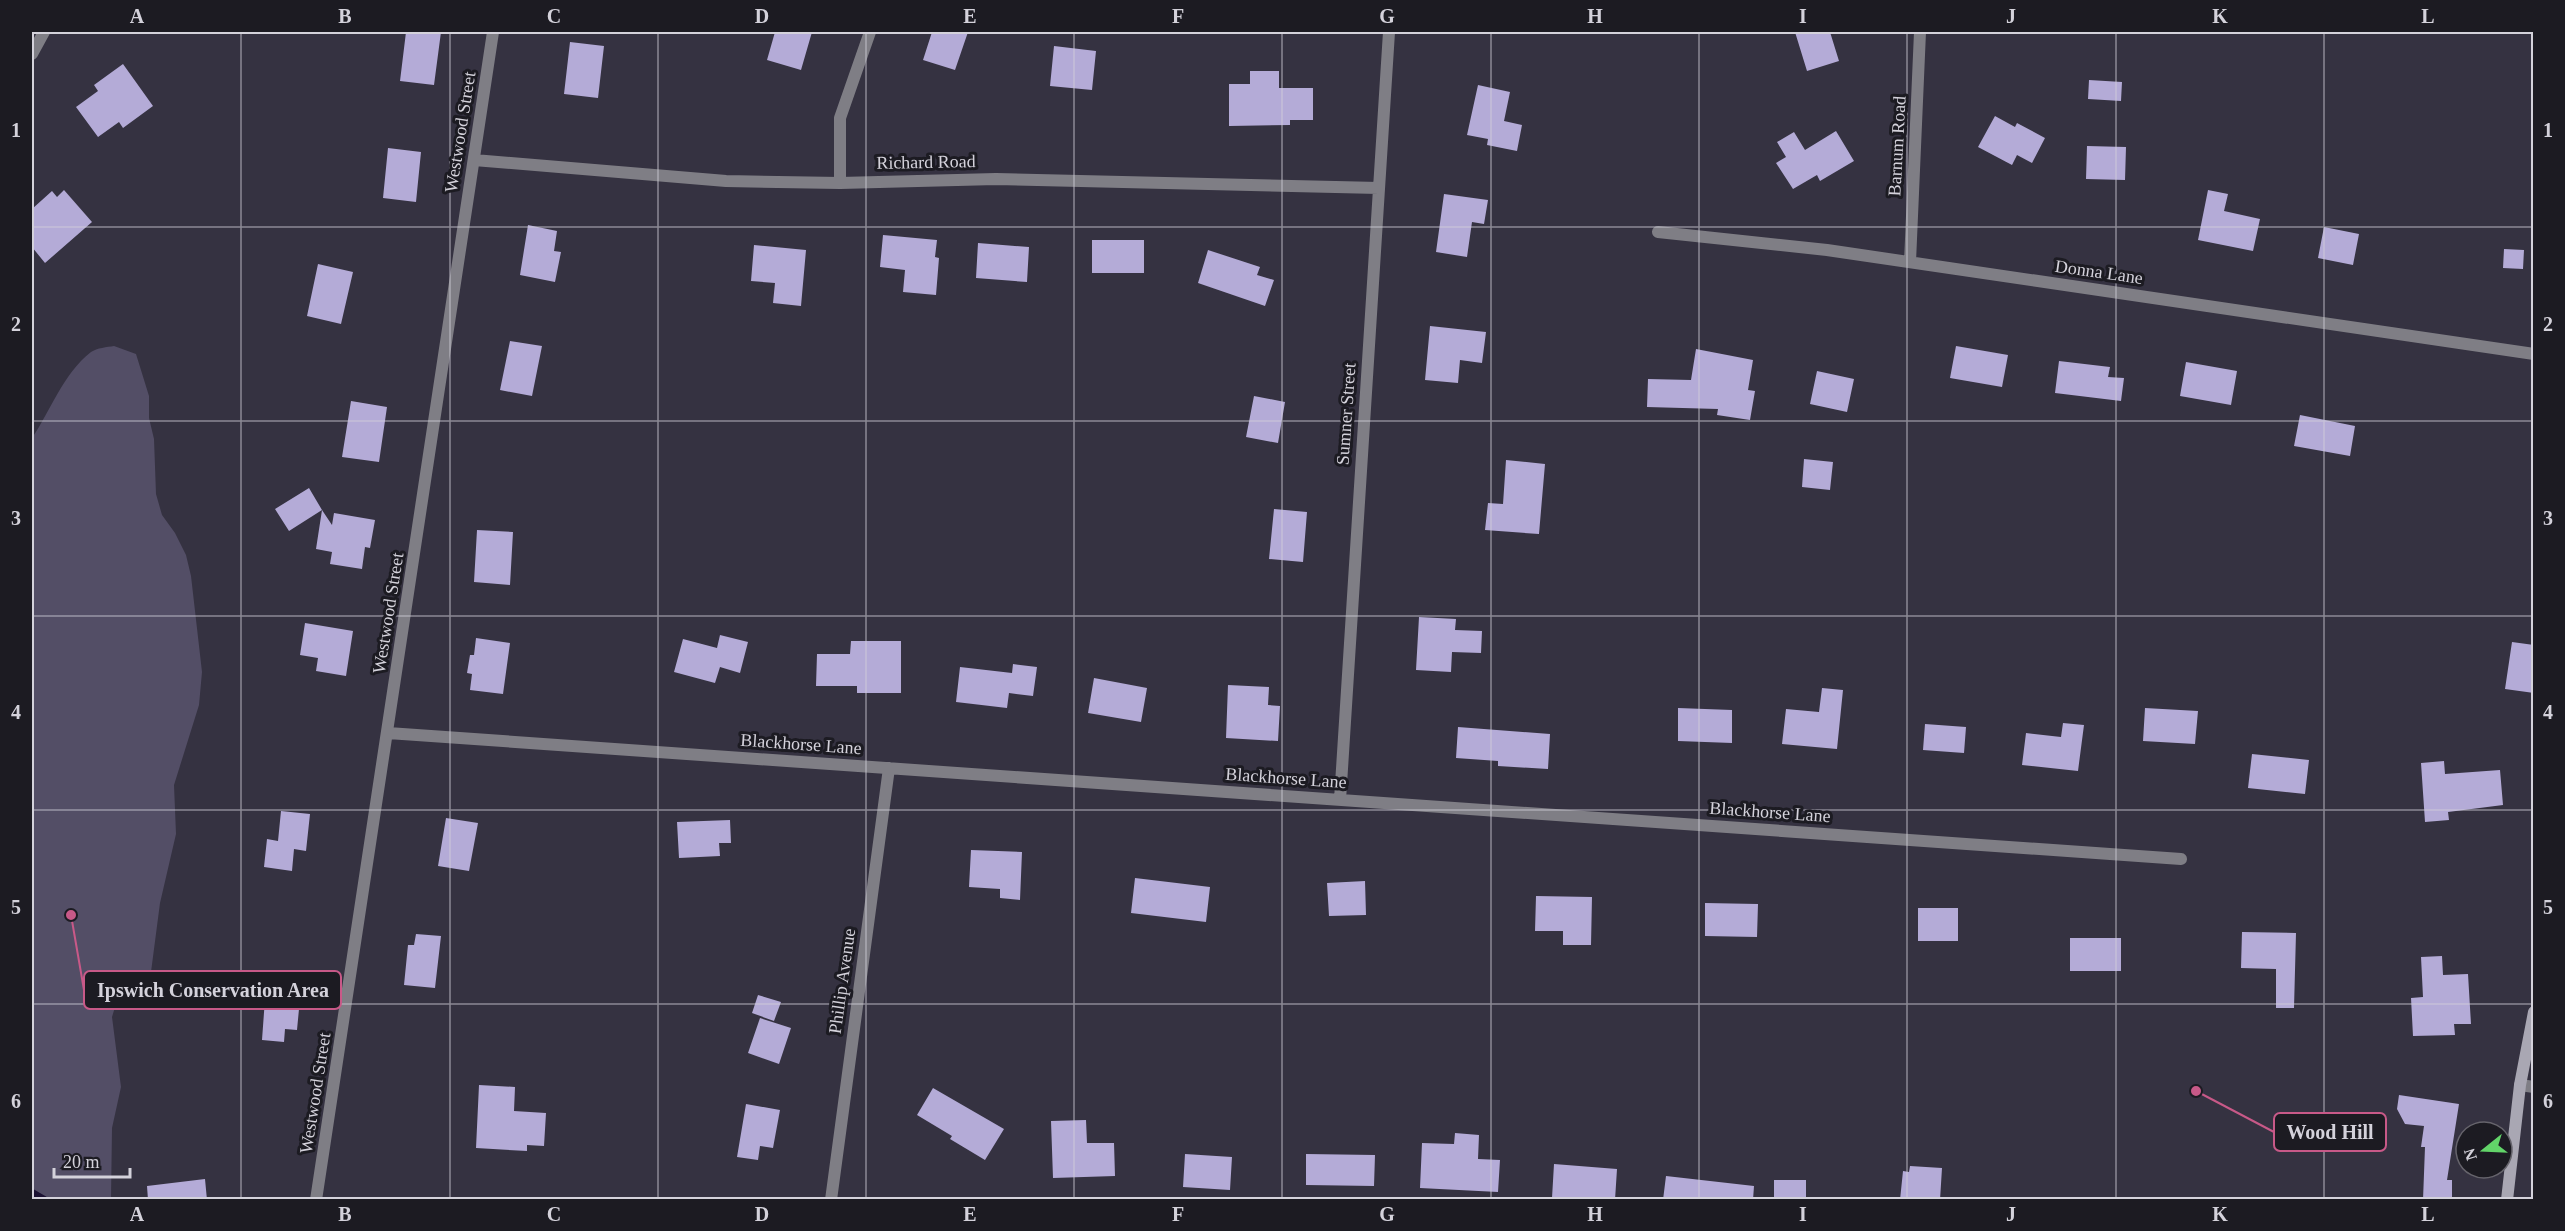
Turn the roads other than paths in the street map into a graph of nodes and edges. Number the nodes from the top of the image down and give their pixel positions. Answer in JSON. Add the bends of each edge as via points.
{"nodes":[{"id":1,"x":44,"y":32,"type":"edge"},
{"id":2,"x":494,"y":32,"type":"edge"},
{"id":3,"x":870,"y":32,"type":"edge"},
{"id":4,"x":1389,"y":32,"type":"edge"},
{"id":5,"x":1920,"y":32,"type":"edge"},
{"id":6,"x":32,"y":54,"type":"edge"},
{"id":7,"x":474,"y":160,"type":"junction"},
{"id":8,"x":840,"y":183,"type":"junction"},
{"id":9,"x":1379,"y":188,"type":"junction"},
{"id":10,"x":1658,"y":232,"type":"dead end"},
{"id":11,"x":1910,"y":262,"type":"junction"},
{"id":12,"x":2534,"y":354,"type":"edge"},
{"id":13,"x":388,"y":733,"type":"junction"},
{"id":14,"x":889,"y":768,"type":"junction"},
{"id":15,"x":1340,"y":800,"type":"junction"},
{"id":16,"x":2181,"y":859,"type":"dead end"},
{"id":17,"x":2534,"y":1012,"type":"edge"},
{"id":18,"x":2520,"y":1085,"type":"junction"},
{"id":19,"x":2534,"y":1087,"type":"edge"},
{"id":20,"x":316,"y":1200,"type":"edge"},
{"id":21,"x":831,"y":1200,"type":"edge"},
{"id":22,"x":2507,"y":1200,"type":"edge"}],
"edges":[{"from":1,"to":6,"type":"street"},
{"from":2,"to":7,"type":"street","name":"Westwood Street"},
{"from":3,"to":8,"type":"street","via":[[840,118]]},
{"from":4,"to":9,"type":"street","name":"Sumner Street"},
{"from":5,"to":11,"type":"street","name":"Barnum Road"},
{"from":7,"to":8,"type":"street","name":"Richard Road","via":[[703,180]]},
{"from":7,"to":13,"type":"street","name":"Westwood Street"},
{"from":8,"to":9,"type":"street","name":"Richard Road","via":[[996,179]]},
{"from":9,"to":15,"type":"street","name":"Sumner Street"},
{"from":10,"to":11,"type":"street","name":"Donna Lane"},
{"from":11,"to":12,"type":"street","name":"Donna Lane"},
{"from":13,"to":14,"type":"street","name":"Blackhorse Lane"},
{"from":13,"to":20,"type":"street","name":"Westwood Street"},
{"from":14,"to":15,"type":"street","name":"Blackhorse Lane"},
{"from":14,"to":21,"type":"street","name":"Phillip Avenue"},
{"from":15,"to":16,"type":"street","name":"Blackhorse Lane"},
{"from":17,"to":18,"type":"street"},
{"from":18,"to":19,"type":"street"},
{"from":18,"to":22,"type":"street"}]}
